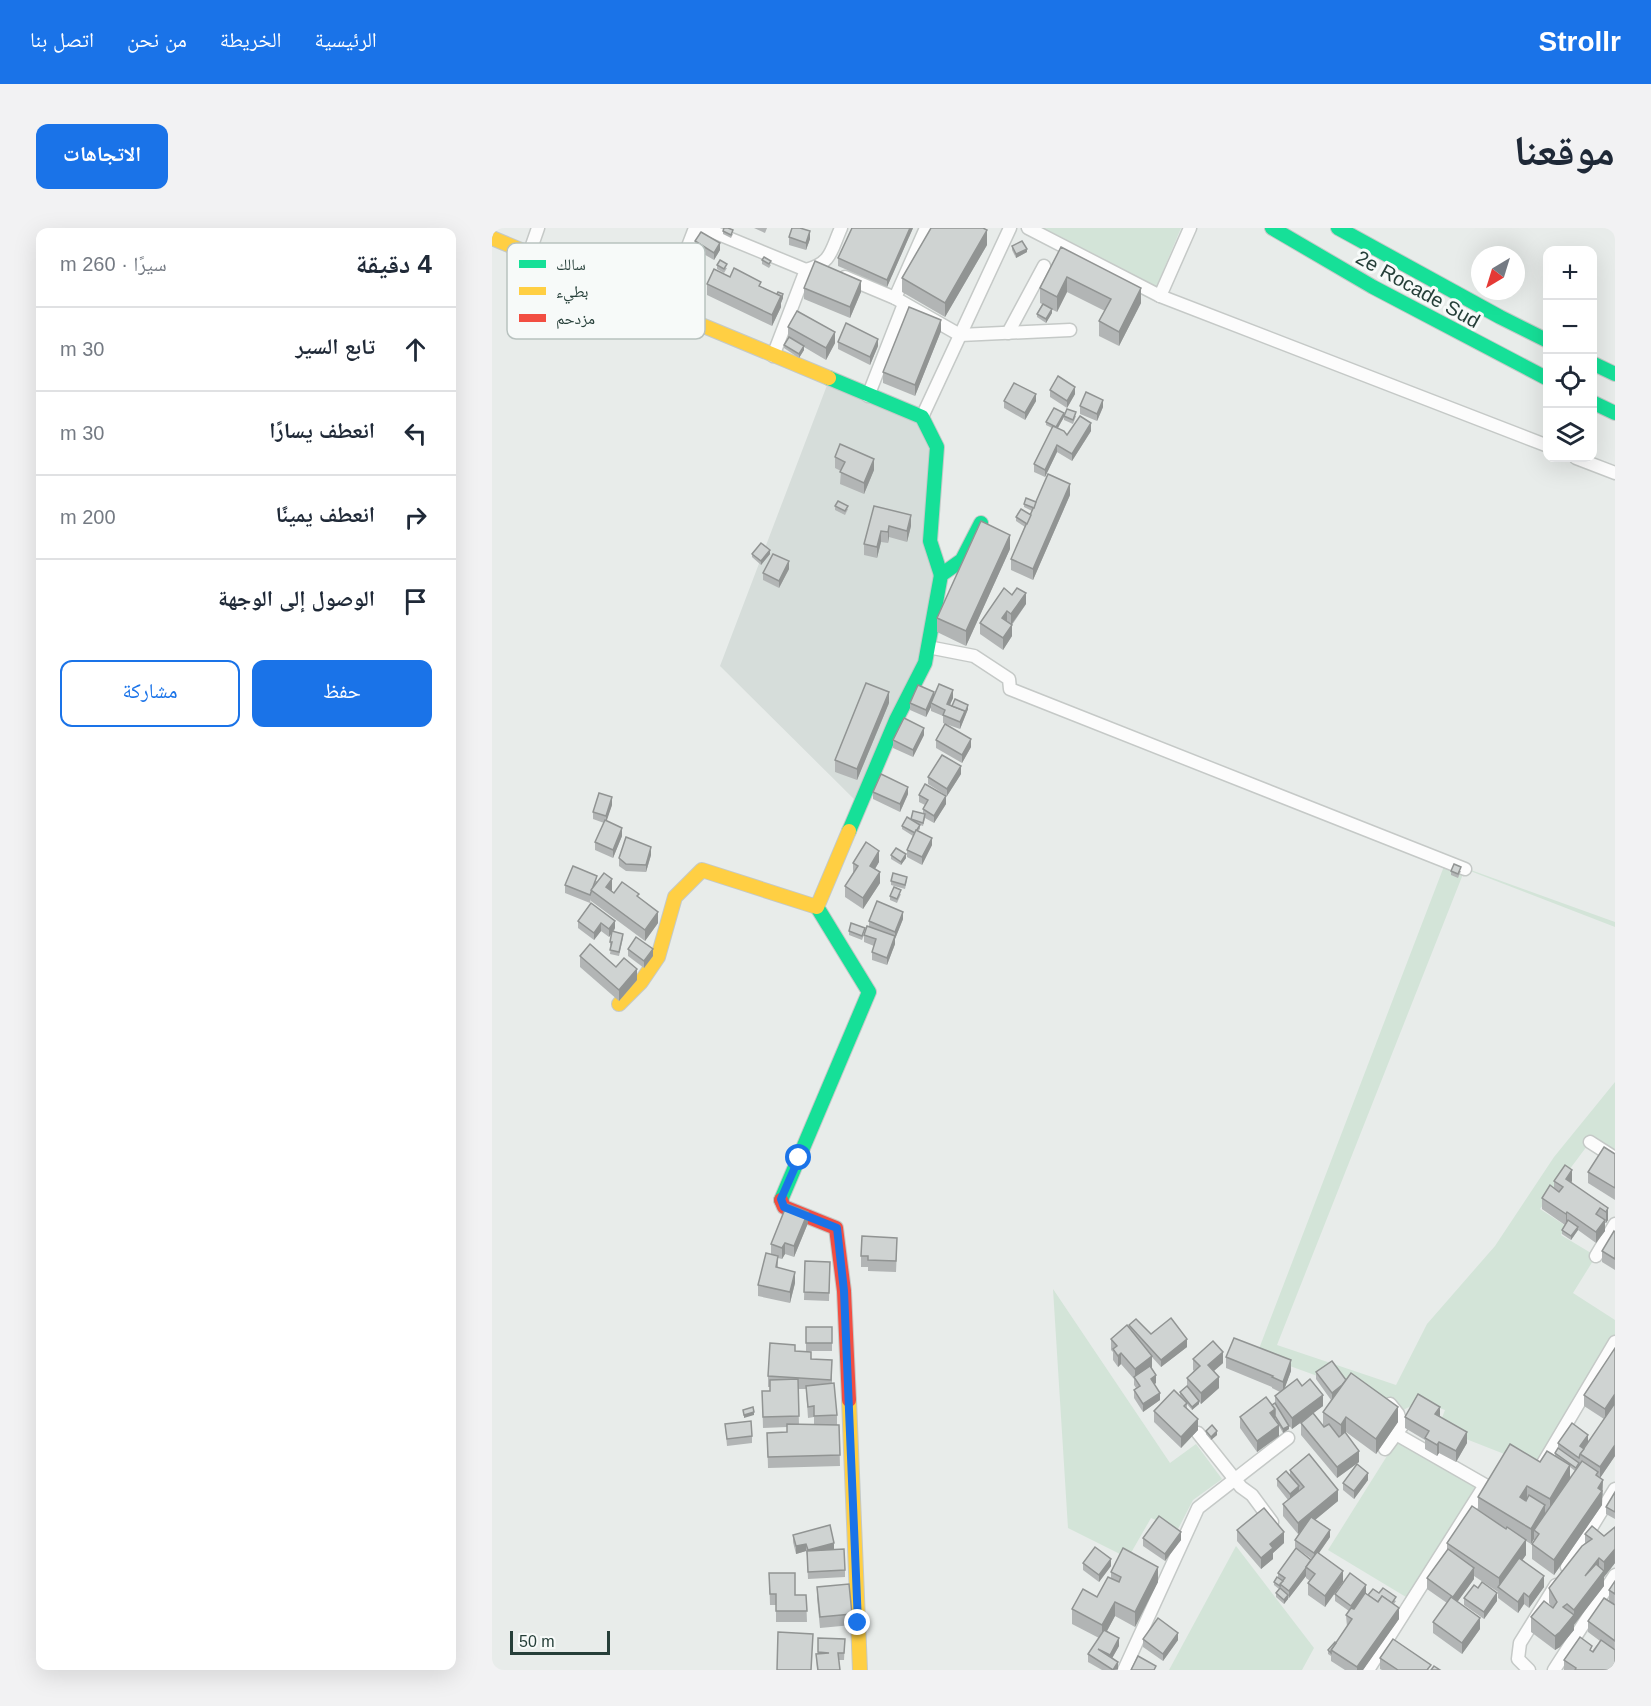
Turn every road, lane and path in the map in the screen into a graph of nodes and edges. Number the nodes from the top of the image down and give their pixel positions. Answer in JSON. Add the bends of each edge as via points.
{"nodes":[{"id":1,"x":538,"y":228,"type":"edge"},
{"id":2,"x":695,"y":228,"type":"edge"},
{"id":3,"x":704,"y":228,"type":"edge"},
{"id":4,"x":841,"y":228,"type":"edge"},
{"id":5,"x":926,"y":228,"type":"edge"},
{"id":6,"x":1010,"y":228,"type":"edge"},
{"id":7,"x":1028,"y":228,"type":"edge"},
{"id":8,"x":1191,"y":228,"type":"edge"},
{"id":9,"x":1272,"y":228,"type":"edge"},
{"id":10,"x":1338,"y":228,"type":"edge"},
{"id":11,"x":492,"y":238,"type":"edge"},
{"id":12,"x":533,"y":243,"type":"edge"},
{"id":13,"x":689,"y":243,"type":"edge"},
{"id":14,"x":507,"y":244,"type":"edge"},
{"id":15,"x":820,"y":266,"type":"junction"},
{"id":16,"x":1044,"y":266,"type":"dead end"},
{"id":17,"x":806,"y":270,"type":"junction"},
{"id":18,"x":1160,"y":296,"type":"junction"},
{"id":19,"x":900,"y":301,"type":"junction"},
{"id":20,"x":705,"y":327,"type":"edge"},
{"id":21,"x":1070,"y":330,"type":"dead end"},
{"id":22,"x":1008,"y":333,"type":"junction"},
{"id":23,"x":960,"y":335,"type":"junction"},
{"id":24,"x":1543,"y":339,"type":"edge"},
{"id":25,"x":773,"y":356,"type":"junction"},
{"id":26,"x":1597,"y":365,"type":"edge"},
{"id":27,"x":1615,"y":374,"type":"edge"},
{"id":28,"x":1543,"y":376,"type":"edge"},
{"id":29,"x":868,"y":396,"type":"junction"},
{"id":30,"x":1597,"y":404,"type":"edge"},
{"id":31,"x":1615,"y":413,"type":"edge"},
{"id":32,"x":922,"y":417,"type":"junction"},
{"id":33,"x":1543,"y":444,"type":"edge"},
{"id":34,"x":1586,"y":462,"type":"edge"},
{"id":35,"x":1615,"y":473,"type":"edge"},
{"id":36,"x":981,"y":523,"type":"edge"},
{"id":37,"x":941,"y":575,"type":"junction"},
{"id":38,"x":928,"y":647,"type":"junction"},
{"id":39,"x":1465,"y":869,"type":"dead end"},
{"id":40,"x":817,"y":907,"type":"junction"},
{"id":41,"x":619,"y":1004,"type":"dead end"},
{"id":42,"x":1590,"y":1142,"type":"dead end"},
{"id":43,"x":1615,"y":1158,"type":"edge"},
{"id":44,"x":1615,"y":1224,"type":"edge"},
{"id":45,"x":1596,"y":1256,"type":"dead end"},
{"id":46,"x":1615,"y":1342,"type":"edge"},
{"id":47,"x":1386,"y":1401,"type":"edge"},
{"id":48,"x":1198,"y":1433,"type":"dead end"},
{"id":49,"x":1396,"y":1434,"type":"junction"},
{"id":50,"x":1288,"y":1438,"type":"dead end"},
{"id":51,"x":1385,"y":1449,"type":"dead end"},
{"id":52,"x":1540,"y":1468,"type":"edge"},
{"id":53,"x":1235,"y":1479,"type":"junction"},
{"id":54,"x":1615,"y":1490,"type":"edge"},
{"id":55,"x":1281,"y":1535,"type":"edge"},
{"id":56,"x":1615,"y":1575,"type":"edge"},
{"id":57,"x":860,"y":1670,"type":"edge"},
{"id":58,"x":1124,"y":1670,"type":"edge"},
{"id":59,"x":1368,"y":1670,"type":"edge"},
{"id":60,"x":1529,"y":1670,"type":"edge"},
{"id":61,"x":1554,"y":1670,"type":"edge"}],
"edges":[{"from":1,"to":12,"type":"street"},
{"from":2,"to":13,"type":"street"},
{"from":3,"to":17,"type":"street"},
{"from":4,"to":15,"type":"street","via":[[828,258]]},
{"from":5,"to":19,"type":"street"},
{"from":6,"to":23,"type":"street"},
{"from":7,"to":18,"type":"street"},
{"from":8,"to":18,"type":"street"},
{"from":9,"to":28,"type":"main road","name":"2e Rocade Sud","via":[[1373,287]]},
{"from":10,"to":24,"type":"main road","name":"2e Rocade Sud"},
{"from":11,"to":14,"type":"main road"},
{"from":15,"to":17,"type":"street"},
{"from":15,"to":19,"type":"street"},
{"from":16,"to":22,"type":"street"},
{"from":17,"to":25,"type":"street"},
{"from":18,"to":33,"type":"street"},
{"from":19,"to":23,"type":"street"},
{"from":19,"to":29,"type":"street"},
{"from":20,"to":25,"type":"main road"},
{"from":21,"to":22,"type":"street"},
{"from":22,"to":23,"type":"street"},
{"from":23,"to":32,"type":"street"},
{"from":25,"to":29,"type":"main road"},
{"from":26,"to":27,"type":"main road"},
{"from":29,"to":32,"type":"main road"},
{"from":30,"to":31,"type":"main road"},
{"from":32,"to":37,"type":"main road","via":[[937,447],[930,541]]},
{"from":34,"to":35,"type":"street"},
{"from":36,"to":37,"type":"main road","via":[[962,560]]},
{"from":37,"to":38,"type":"main road"},
{"from":38,"to":39,"type":"street","via":[[974,656],[1009,679],[1010,688]]},
{"from":38,"to":40,"type":"main road","via":[[925,663],[896,720]]},
{"from":40,"to":41,"type":"main road","via":[[702,870],[675,897],[658,957]]},
{"from":40,"to":57,"type":"main road","via":[[869,992],[781,1199],[784,1207],[837,1228],[844,1291]]},
{"from":42,"to":43,"type":"street"},
{"from":44,"to":45,"type":"street"},
{"from":46,"to":52,"type":"street"},
{"from":47,"to":49,"type":"street","via":[[1398,1414],[1402,1426]]},
{"from":48,"to":53,"type":"street"},
{"from":49,"to":51,"type":"street"},
{"from":49,"to":59,"type":"street","via":[[1485,1485]]},
{"from":50,"to":53,"type":"street"},
{"from":53,"to":55,"type":"street"},
{"from":53,"to":58,"type":"street","via":[[1198,1508]]},
{"from":54,"to":60,"type":"street","via":[[1520,1643],[1518,1659]]},
{"from":56,"to":61,"type":"street"}]}
